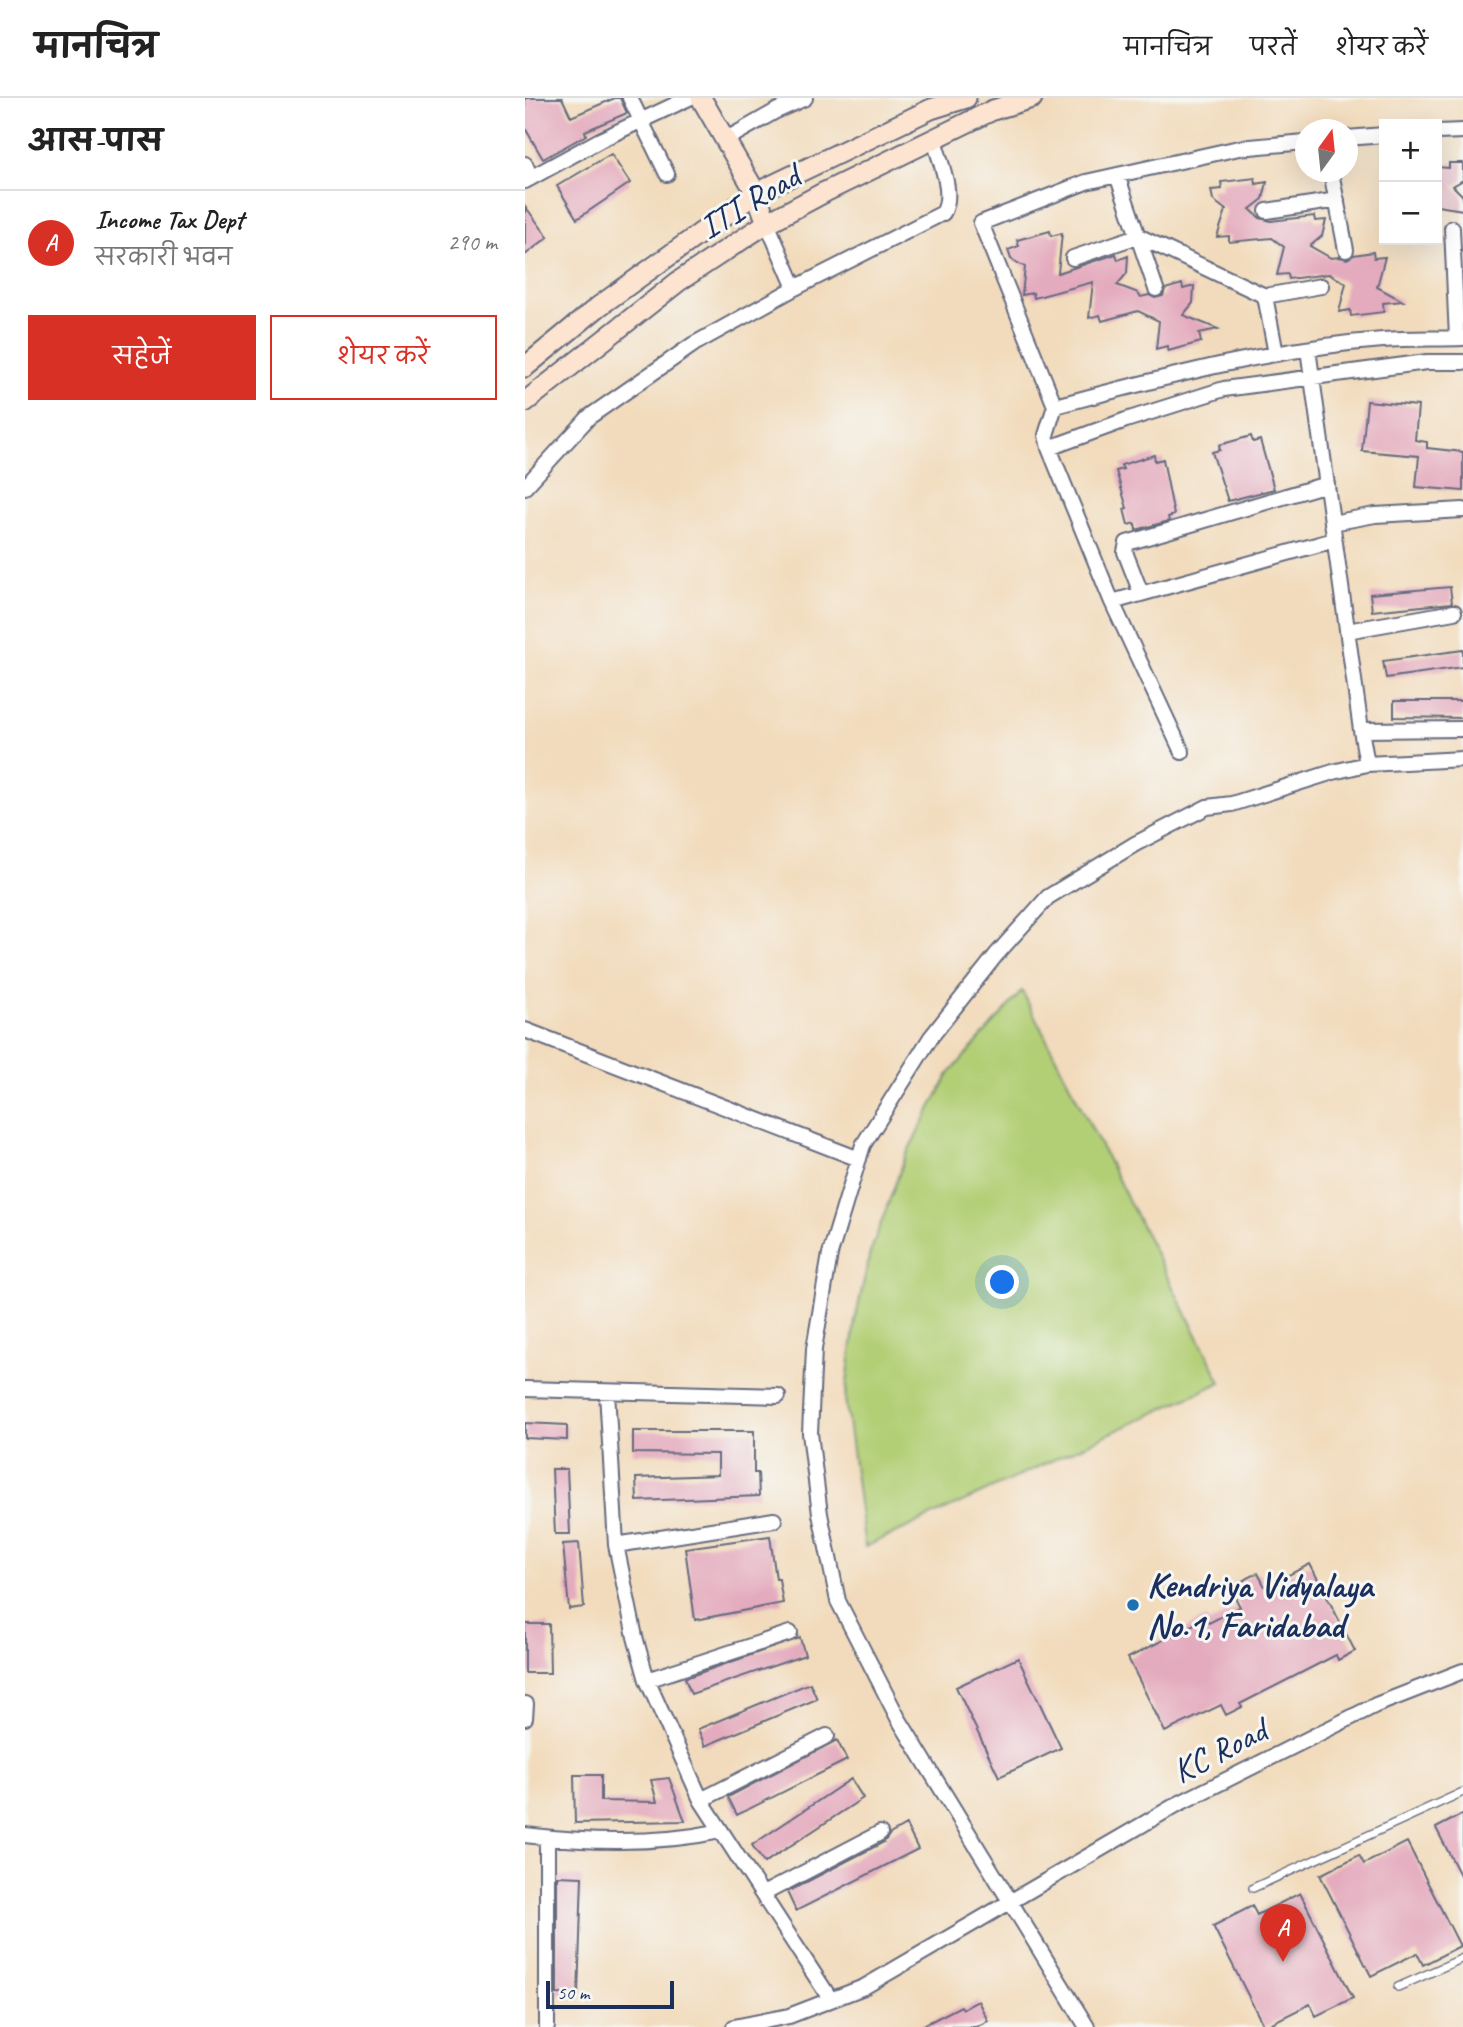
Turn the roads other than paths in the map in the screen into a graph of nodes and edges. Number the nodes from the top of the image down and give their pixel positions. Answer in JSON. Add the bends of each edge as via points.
{"nodes":[{"id":1,"x":631,"y":98,"type":"edge"},
{"id":2,"x":689,"y":98,"type":"edge"},
{"id":3,"x":701,"y":98,"type":"edge"},
{"id":4,"x":805,"y":98,"type":"edge"},
{"id":5,"x":966,"y":98,"type":"edge"},
{"id":6,"x":1032,"y":98,"type":"edge"},
{"id":7,"x":640,"y":121,"type":"junction"},
{"id":8,"x":1463,"y":131,"type":"edge"},
{"id":9,"x":1442,"y":132,"type":"edge"},
{"id":10,"x":1379,"y":135,"type":"edge"},
{"id":11,"x":1358,"y":137,"type":"edge"},
{"id":12,"x":934,"y":139,"type":"junction"},
{"id":13,"x":725,"y":140,"type":"junction"},
{"id":14,"x":1295,"y":143,"type":"edge"},
{"id":15,"x":525,"y":164,"type":"edge"},
{"id":16,"x":667,"y":174,"type":"dead end"},
{"id":17,"x":1117,"y":175,"type":"junction"},
{"id":18,"x":528,"y":179,"type":"edge"},
{"id":19,"x":1333,"y":182,"type":"edge"},
{"id":20,"x":756,"y":193,"type":"junction"},
{"id":21,"x":1337,"y":200,"type":"junction"},
{"id":22,"x":1267,"y":211,"type":"dead end"},
{"id":23,"x":767,"y":223,"type":"junction"},
{"id":24,"x":1452,"y":228,"type":"dead end"},
{"id":25,"x":1138,"y":236,"type":"junction"},
{"id":26,"x":1346,"y":250,"type":"dead end"},
{"id":27,"x":1073,"y":258,"type":"dead end"},
{"id":28,"x":1458,"y":270,"type":"edge"},
{"id":29,"x":1321,"y":286,"type":"dead end"},
{"id":30,"x":795,"y":288,"type":"junction"},
{"id":31,"x":1156,"y":289,"type":"dead end"},
{"id":32,"x":1265,"y":296,"type":"junction"},
{"id":33,"x":1460,"y":338,"type":"edge"},
{"id":34,"x":1308,"y":349,"type":"junction"},
{"id":35,"x":1276,"y":354,"type":"junction"},
{"id":36,"x":1463,"y":362,"type":"edge"},
{"id":37,"x":525,"y":367,"type":"edge"},
{"id":38,"x":1312,"y":377,"type":"junction"},
{"id":39,"x":525,"y":402,"type":"edge"},
{"id":40,"x":1055,"y":406,"type":"junction"},
{"id":41,"x":1049,"y":448,"type":"junction"},
{"id":42,"x":1327,"y":484,"type":"junction"},
{"id":43,"x":525,"y":487,"type":"edge"},
{"id":44,"x":1463,"y":510,"type":"edge"},
{"id":45,"x":1332,"y":523,"type":"junction"},
{"id":46,"x":1334,"y":540,"type":"junction"},
{"id":47,"x":1141,"y":593,"type":"junction"},
{"id":48,"x":1112,"y":602,"type":"junction"},
{"id":49,"x":1454,"y":612,"type":"dead end"},
{"id":50,"x":1347,"y":631,"type":"junction"},
{"id":51,"x":1463,"y":729,"type":"edge"},
{"id":52,"x":1361,"y":730,"type":"junction"},
{"id":53,"x":1182,"y":752,"type":"dead end"},
{"id":54,"x":1463,"y":759,"type":"edge"},
{"id":55,"x":1367,"y":764,"type":"junction"},
{"id":56,"x":525,"y":1030,"type":"edge"},
{"id":57,"x":859,"y":1159,"type":"junction"},
{"id":58,"x":525,"y":1390,"type":"edge"},
{"id":59,"x":607,"y":1392,"type":"junction"},
{"id":60,"x":778,"y":1396,"type":"dead end"},
{"id":61,"x":774,"y":1520,"type":"dead end"},
{"id":62,"x":616,"y":1545,"type":"junction"},
{"id":63,"x":790,"y":1633,"type":"dead end"},
{"id":64,"x":1463,"y":1671,"type":"edge"},
{"id":65,"x":647,"y":1680,"type":"junction"},
{"id":66,"x":827,"y":1736,"type":"dead end"},
{"id":67,"x":1463,"y":1792,"type":"edge"},
{"id":68,"x":701,"y":1800,"type":"junction"},
{"id":69,"x":721,"y":1831,"type":"junction"},
{"id":70,"x":880,"y":1833,"type":"dead end"},
{"id":71,"x":525,"y":1835,"type":"edge"},
{"id":72,"x":547,"y":1838,"type":"junction"},
{"id":73,"x":1254,"y":1888,"type":"dead end"},
{"id":74,"x":763,"y":1895,"type":"junction"},
{"id":75,"x":1012,"y":1901,"type":"junction"},
{"id":76,"x":1463,"y":1958,"type":"edge"},
{"id":77,"x":1398,"y":1987,"type":"dead end"},
{"id":78,"x":831,"y":2000,"type":"junction"},
{"id":79,"x":547,"y":2027,"type":"edge"},
{"id":80,"x":734,"y":2027,"type":"edge"},
{"id":81,"x":1087,"y":2027,"type":"edge"}],
"edges":[{"from":1,"to":7,"type":"street"},
{"from":2,"to":7,"type":"street"},
{"from":3,"to":13,"type":"street"},
{"from":4,"to":13,"type":"street"},
{"from":5,"to":20,"type":"street","name":"ITI Road","via":[[931,109]]},
{"from":6,"to":12,"type":"street","name":"ITI Road","via":[[992,110]]},
{"from":7,"to":16,"type":"street"},
{"from":7,"to":18,"type":"street"},
{"from":8,"to":9,"type":"street"},
{"from":10,"to":11,"type":"street"},
{"from":12,"to":23,"type":"street","name":"ITI Road"},
{"from":12,"to":30,"type":"street","via":[[947,190],[943,213]]},
{"from":13,"to":20,"type":"street"},
{"from":14,"to":17,"type":"street","via":[[1239,148]]},
{"from":15,"to":18,"type":"street"},
{"from":17,"to":25,"type":"street"},
{"from":17,"to":40,"type":"street","via":[[1086,182],[981,223]]},
{"from":19,"to":21,"type":"street"},
{"from":20,"to":23,"type":"street"},
{"from":20,"to":37,"type":"street","name":"ITI Road","via":[[598,307]]},
{"from":21,"to":22,"type":"street"},
{"from":21,"to":26,"type":"street"},
{"from":23,"to":30,"type":"street"},
{"from":23,"to":39,"type":"street","name":"ITI Road","via":[[679,281]]},
{"from":24,"to":28,"type":"street"},
{"from":25,"to":27,"type":"street"},
{"from":25,"to":31,"type":"street"},
{"from":25,"to":32,"type":"street"},
{"from":28,"to":33,"type":"street"},
{"from":29,"to":32,"type":"street"},
{"from":30,"to":43,"type":"street","via":[[694,344],[589,417]]},
{"from":32,"to":35,"type":"street"},
{"from":33,"to":34,"type":"street","via":[[1383,340]]},
{"from":34,"to":35,"type":"street"},
{"from":34,"to":38,"type":"street"},
{"from":35,"to":40,"type":"street"},
{"from":36,"to":38,"type":"street","via":[[1427,362]]},
{"from":38,"to":41,"type":"street","via":[[1224,389]]},
{"from":38,"to":42,"type":"street"},
{"from":40,"to":41,"type":"street","via":[[1047,435]]},
{"from":41,"to":48,"type":"street"},
{"from":42,"to":45,"type":"street"},
{"from":42,"to":47,"type":"street","via":[[1127,543],[1125,552]]},
{"from":44,"to":45,"type":"street","via":[[1374,515]]},
{"from":45,"to":46,"type":"street"},
{"from":46,"to":47,"type":"street"},
{"from":46,"to":50,"type":"street"},
{"from":47,"to":48,"type":"street"},
{"from":48,"to":53,"type":"street"},
{"from":49,"to":50,"type":"street"},
{"from":50,"to":52,"type":"street"},
{"from":51,"to":52,"type":"street"},
{"from":52,"to":55,"type":"street"},
{"from":54,"to":55,"type":"street"},
{"from":55,"to":57,"type":"street","via":[[1232,804],[1207,807],[1048,897],[930,1037],[863,1145]]},
{"from":56,"to":57,"type":"street"},
{"from":57,"to":75,"type":"street","via":[[830,1254],[814,1349],[810,1433],[820,1514],[838,1601],[898,1718]]},
{"from":58,"to":59,"type":"street"},
{"from":59,"to":60,"type":"street"},
{"from":59,"to":62,"type":"street"},
{"from":61,"to":62,"type":"street"},
{"from":62,"to":65,"type":"street"},
{"from":63,"to":65,"type":"street"},
{"from":64,"to":75,"type":"street","name":"KC Road","via":[[1376,1705],[1176,1805]]},
{"from":65,"to":68,"type":"street"},
{"from":66,"to":68,"type":"street"},
{"from":67,"to":73,"type":"lane"},
{"from":68,"to":69,"type":"street"},
{"from":69,"to":72,"type":"street","via":[[686,1839],[631,1842]]},
{"from":69,"to":74,"type":"street"},
{"from":70,"to":74,"type":"street"},
{"from":71,"to":72,"type":"street"},
{"from":72,"to":79,"type":"street"},
{"from":74,"to":78,"type":"street"},
{"from":75,"to":78,"type":"street","name":"KC Road","via":[[864,1987]]},
{"from":75,"to":81,"type":"street"},
{"from":76,"to":77,"type":"lane"},
{"from":78,"to":80,"type":"street","name":"KC Road","via":[[789,2016]]}]}
